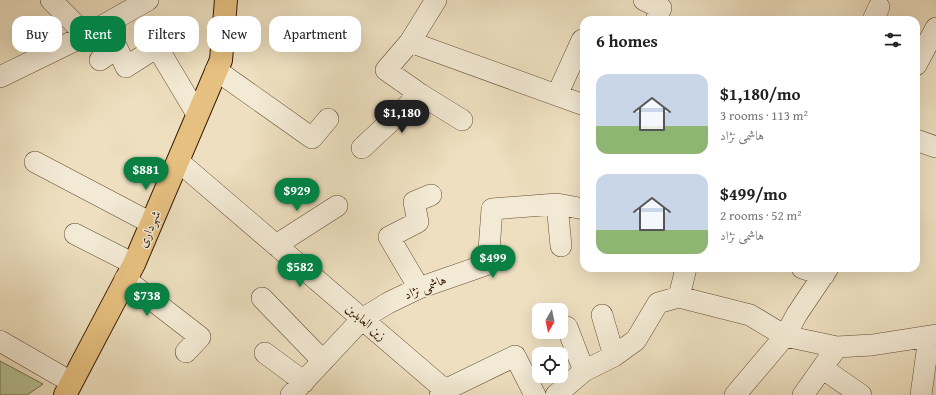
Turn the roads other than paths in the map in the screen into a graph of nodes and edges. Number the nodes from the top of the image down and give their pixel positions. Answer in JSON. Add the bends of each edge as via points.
{"nodes":[{"id":1,"x":51,"y":0,"type":"edge"},
{"id":2,"x":148,"y":0,"type":"edge"},
{"id":3,"x":226,"y":0,"type":"edge"},
{"id":4,"x":436,"y":0,"type":"edge"},
{"id":5,"x":644,"y":0,"type":"edge"},
{"id":6,"x":120,"y":16,"type":"edge"},
{"id":7,"x":658,"y":16,"type":"edge"},
{"id":8,"x":70,"y":19,"type":"edge"},
{"id":9,"x":936,"y":29,"type":"edge"},
{"id":10,"x":410,"y":42,"type":"junction"},
{"id":11,"x":70,"y":43,"type":"edge"},
{"id":12,"x":580,"y":44,"type":"edge"},
{"id":13,"x":920,"y":58,"type":"edge"},
{"id":14,"x":100,"y":60,"type":"dead end"},
{"id":15,"x":216,"y":70,"type":"junction"},
{"id":16,"x":0,"y":77,"type":"edge"},
{"id":17,"x":420,"y":94,"type":"junction"},
{"id":18,"x":557,"y":95,"type":"junction"},
{"id":19,"x":580,"y":104,"type":"edge"},
{"id":20,"x":197,"y":114,"type":"junction"},
{"id":21,"x":328,"y":119,"type":"dead end"},
{"id":22,"x":462,"y":120,"type":"dead end"},
{"id":23,"x":920,"y":141,"type":"edge"},
{"id":24,"x":936,"y":147,"type":"edge"},
{"id":25,"x":362,"y":148,"type":"dead end"},
{"id":26,"x":178,"y":161,"type":"junction"},
{"id":27,"x":35,"y":162,"type":"dead end"},
{"id":28,"x":431,"y":195,"type":"dead end"},
{"id":29,"x":557,"y":204,"type":"junction"},
{"id":30,"x":337,"y":206,"type":"dead end"},
{"id":31,"x":580,"y":208,"type":"edge"},
{"id":32,"x":151,"y":223,"type":"junction"},
{"id":33,"x":75,"y":234,"type":"dead end"},
{"id":34,"x":276,"y":245,"type":"junction"},
{"id":35,"x":561,"y":246,"type":"dead end"},
{"id":36,"x":130,"y":271,"type":"junction"},
{"id":37,"x":685,"y":272,"type":"edge"},
{"id":38,"x":825,"y":272,"type":"edge"},
{"id":39,"x":419,"y":288,"type":"junction"},
{"id":40,"x":679,"y":297,"type":"junction"},
{"id":41,"x":262,"y":298,"type":"dead end"},
{"id":42,"x":602,"y":314,"type":"dead end"},
{"id":43,"x":362,"y":319,"type":"junction"},
{"id":44,"x":568,"y":330,"type":"edge"},
{"id":45,"x":785,"y":336,"type":"junction"},
{"id":46,"x":0,"y":341,"type":"edge"},
{"id":47,"x":932,"y":347,"type":"edge"},
{"id":48,"x":837,"y":348,"type":"junction"},
{"id":49,"x":186,"y":352,"type":"dead end"},
{"id":50,"x":265,"y":353,"type":"dead end"},
{"id":51,"x":614,"y":356,"type":"junction"},
{"id":52,"x":323,"y":361,"type":"junction"},
{"id":53,"x":822,"y":368,"type":"junction"},
{"id":54,"x":584,"y":371,"type":"junction"},
{"id":55,"x":298,"y":388,"type":"edge"},
{"id":56,"x":63,"y":390,"type":"edge"},
{"id":57,"x":442,"y":392,"type":"edge"},
{"id":58,"x":536,"y":395,"type":"edge"},
{"id":59,"x":556,"y":395,"type":"edge"},
{"id":60,"x":735,"y":395,"type":"edge"},
{"id":61,"x":803,"y":395,"type":"edge"},
{"id":62,"x":861,"y":395,"type":"edge"},
{"id":63,"x":922,"y":395,"type":"edge"}],
"edges":[{"from":1,"to":8,"type":"street"},
{"from":2,"to":6,"type":"street"},
{"from":3,"to":15,"type":"main road","name":"شهرداری","via":[[221,60]]},
{"from":4,"to":10,"type":"street"},
{"from":5,"to":7,"type":"street","via":[[661,8]]},
{"from":9,"to":13,"type":"street"},
{"from":10,"to":17,"type":"street","via":[[386,70]]},
{"from":10,"to":18,"type":"street"},
{"from":11,"to":16,"type":"street"},
{"from":12,"to":18,"type":"street"},
{"from":14,"to":20,"type":"street","via":[[117,48],[126,67],[157,47]]},
{"from":15,"to":20,"type":"main road","name":"شهرداری"},
{"from":15,"to":21,"type":"street","via":[[312,138]]},
{"from":17,"to":22,"type":"street"},
{"from":17,"to":25,"type":"street"},
{"from":18,"to":19,"type":"street"},
{"from":20,"to":26,"type":"main road","name":"شهرداری"},
{"from":23,"to":24,"type":"street"},
{"from":26,"to":32,"type":"main road","name":"شهرداری"},
{"from":26,"to":34,"type":"street","name":"زین العابدین"},
{"from":27,"to":32,"type":"street"},
{"from":28,"to":39,"type":"street","via":[[414,202],[418,222],[389,237]]},
{"from":29,"to":31,"type":"street","name":"هاشمی نژاد"},
{"from":29,"to":35,"type":"street"},
{"from":29,"to":39,"type":"street","name":"هاشمی نژاد","via":[[492,209],[488,264]]},
{"from":30,"to":34,"type":"street"},
{"from":32,"to":36,"type":"main road","name":"شهرداری"},
{"from":33,"to":36,"type":"street"},
{"from":34,"to":43,"type":"street","name":"زین العابدین"},
{"from":36,"to":49,"type":"street","via":[[200,337]]},
{"from":36,"to":56,"type":"main road","name":"شهرداری"},
{"from":37,"to":40,"type":"street"},
{"from":38,"to":45,"type":"street"},
{"from":39,"to":43,"type":"street","name":"هاشمی نژاد"},
{"from":40,"to":45,"type":"street","via":[[750,315]]},
{"from":40,"to":51,"type":"street","via":[[658,303],[636,340]]},
{"from":41,"to":52,"type":"street"},
{"from":42,"to":51,"type":"street"},
{"from":43,"to":52,"type":"street","name":"هاشمی نژاد"},
{"from":43,"to":57,"type":"street","name":"زین العابدین"},
{"from":44,"to":54,"type":"street"},
{"from":45,"to":48,"type":"street"},
{"from":45,"to":60,"type":"street"},
{"from":46,"to":56,"type":"street"},
{"from":47,"to":48,"type":"street"},
{"from":47,"to":63,"type":"street"},
{"from":48,"to":53,"type":"street"},
{"from":50,"to":55,"type":"street"},
{"from":51,"to":54,"type":"street"},
{"from":52,"to":55,"type":"street","name":"هاشمی نژاد"},
{"from":53,"to":61,"type":"street"},
{"from":53,"to":62,"type":"street"},
{"from":54,"to":59,"type":"street"},
{"from":57,"to":58,"type":"street","via":[[516,356]]}]}
